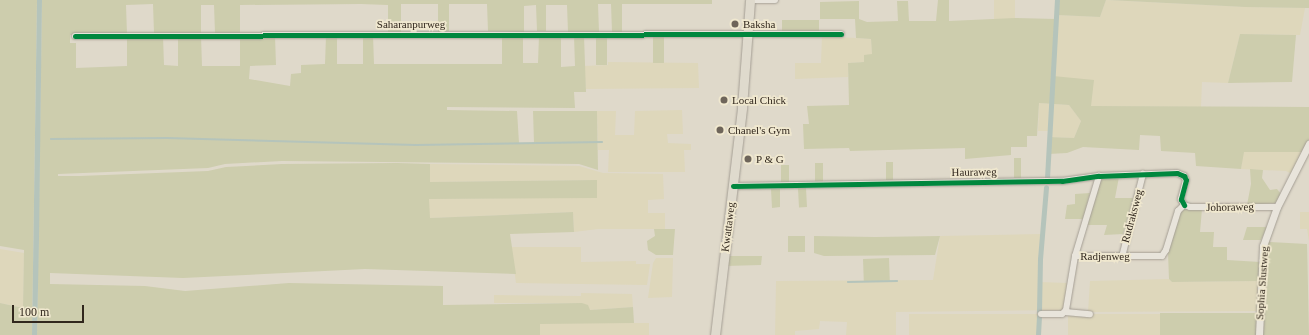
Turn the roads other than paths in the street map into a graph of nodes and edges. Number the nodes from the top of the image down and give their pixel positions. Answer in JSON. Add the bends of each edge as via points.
{"nodes":[{"id":1,"x":750,"y":0,"type":"edge"},
{"id":2,"x":775,"y":0,"type":"edge"},
{"id":3,"x":747,"y":34,"type":"junction"},
{"id":4,"x":842,"y":34,"type":"dead end"},
{"id":5,"x":75,"y":36,"type":"dead end"},
{"id":6,"x":1309,"y":144,"type":"edge"},
{"id":7,"x":1143,"y":174,"type":"junction"},
{"id":8,"x":1099,"y":176,"type":"junction"},
{"id":9,"x":733,"y":186,"type":"junction"},
{"id":10,"x":1184,"y":205,"type":"junction"},
{"id":11,"x":1277,"y":207,"type":"junction"},
{"id":12,"x":1075,"y":256,"type":"junction"},
{"id":13,"x":1122,"y":257,"type":"junction"},
{"id":14,"x":1065,"y":312,"type":"junction"},
{"id":15,"x":1041,"y":314,"type":"dead end"},
{"id":16,"x":1090,"y":314,"type":"dead end"},
{"id":17,"x":715,"y":335,"type":"edge"},
{"id":18,"x":1259,"y":335,"type":"edge"}],
"edges":[{"from":1,"to":2,"type":"street"},
{"from":1,"to":3,"type":"main road","name":"Kwattaweg"},
{"from":3,"to":4,"type":"street","name":"Saharanpurweg"},
{"from":3,"to":5,"type":"street","name":"Saharanpurweg"},
{"from":3,"to":9,"type":"main road","name":"Kwattaweg"},
{"from":6,"to":11,"type":"street","name":"Sophia Slustweg"},
{"from":7,"to":8,"type":"street","name":"Hauraweg"},
{"from":7,"to":10,"type":"street","name":"Hauraweg","via":[[1177,173],[1184,176]]},
{"from":7,"to":13,"type":"street","name":"Rudraksweg"},
{"from":8,"to":9,"type":"street","name":"Hauraweg","via":[[1062,181]]},
{"from":8,"to":12,"type":"street","name":"Radjenweg"},
{"from":9,"to":17,"type":"main road","name":"Kwattaweg"},
{"from":10,"to":11,"type":"street","name":"Johoraweg"},
{"from":10,"to":13,"type":"street","name":"Radjenweg","via":[[1178,211],[1162,256]]},
{"from":11,"to":18,"type":"street","name":"Sophia Slustweg","via":[[1263,246]]},
{"from":12,"to":13,"type":"street","name":"Radjenweg"},
{"from":12,"to":14,"type":"street"},
{"from":14,"to":15,"type":"street"},
{"from":14,"to":16,"type":"street"}]}
